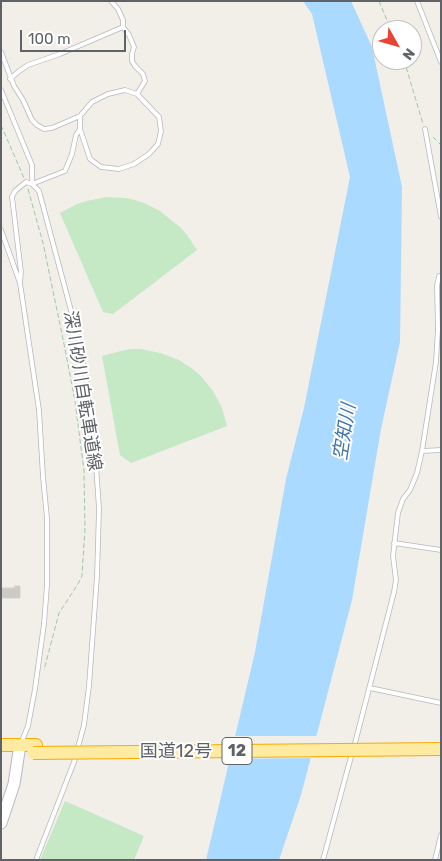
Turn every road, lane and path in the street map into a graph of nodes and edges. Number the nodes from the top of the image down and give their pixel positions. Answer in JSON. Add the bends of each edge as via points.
{"nodes":[{"id":1,"x":111,"y":1,"type":"edge"},
{"id":2,"x":379,"y":1,"type":"edge"},
{"id":3,"x":417,"y":1,"type":"edge"},
{"id":4,"x":387,"y":20,"type":"edge"},
{"id":5,"x":123,"y":26,"type":"junction"},
{"id":6,"x":1,"y":52,"type":"edge"},
{"id":7,"x":441,"y":62,"type":"edge"},
{"id":8,"x":407,"y":70,"type":"edge"},
{"id":9,"x":10,"y":79,"type":"junction"},
{"id":10,"x":1,"y":90,"type":"edge"},
{"id":11,"x":137,"y":94,"type":"junction"},
{"id":12,"x":80,"y":116,"type":"junction"},
{"id":13,"x":1,"y":125,"type":"edge"},
{"id":14,"x":80,"y":129,"type":"junction"},
{"id":15,"x":425,"y":129,"type":"junction"},
{"id":16,"x":441,"y":145,"type":"edge"},
{"id":17,"x":26,"y":182,"type":"junction"},
{"id":18,"x":32,"y":184,"type":"junction"},
{"id":19,"x":441,"y":217,"type":"edge"},
{"id":20,"x":1,"y":230,"type":"edge"},
{"id":21,"x":441,"y":276,"type":"edge"},
{"id":22,"x":20,"y":283,"type":"junction"},
{"id":23,"x":441,"y":450,"type":"edge"},
{"id":24,"x":422,"y":451,"type":"junction"},
{"id":25,"x":394,"y":543,"type":"junction"},
{"id":26,"x":441,"y":550,"type":"edge"},
{"id":27,"x":42,"y":675,"type":"dead end"},
{"id":28,"x":370,"y":688,"type":"junction"},
{"id":29,"x":441,"y":703,"type":"edge"},
{"id":30,"x":441,"y":742,"type":"edge"},
{"id":31,"x":1,"y":745,"type":"edge"},
{"id":32,"x":19,"y":749,"type":"junction"},
{"id":33,"x":34,"y":749,"type":"junction"},
{"id":34,"x":441,"y":749,"type":"edge"},
{"id":35,"x":1,"y":753,"type":"edge"},
{"id":36,"x":1,"y":823,"type":"edge"},
{"id":37,"x":441,"y":835,"type":"edge"},
{"id":38,"x":36,"y":860,"type":"edge"},
{"id":39,"x":323,"y":860,"type":"edge"},
{"id":40,"x":435,"y":860,"type":"edge"}],
"edges":[{"from":1,"to":5,"type":"lane","via":[[124,20]]},
{"from":2,"to":4,"type":"path"},
{"from":3,"to":7,"type":"lane"},
{"from":5,"to":9,"type":"lane","via":[[28,65]]},
{"from":5,"to":11,"type":"lane","via":[[134,47],[132,61],[143,74],[145,82]]},
{"from":6,"to":9,"type":"lane"},
{"from":8,"to":15,"type":"path"},
{"from":9,"to":12,"type":"lane","via":[[32,120],[44,129]]},
{"from":10,"to":18,"type":"lane","via":[[32,165]]},
{"from":11,"to":12,"type":"lane","via":[[125,90],[108,94],[92,102]]},
{"from":11,"to":14,"type":"lane","via":[[159,117],[161,131],[158,144],[134,164],[119,169],[101,167],[90,159]]},
{"from":12,"to":14,"type":"lane"},
{"from":13,"to":17,"type":"path","name":"深川砂川自転車道線"},
{"from":14,"to":18,"type":"lane","via":[[65,171]]},
{"from":15,"to":16,"type":"path"},
{"from":15,"to":19,"type":"lane"},
{"from":17,"to":18,"type":"lane"},
{"from":17,"to":22,"type":"lane","via":[[12,196]]},
{"from":17,"to":27,"type":"path","name":"深川砂川自転車道線","via":[[43,243],[64,344],[84,470],[82,576],[58,613]]},
{"from":18,"to":38,"type":"lane","via":[[39,191],[79,342],[88,388],[99,509],[97,576],[84,726],[74,762]]},
{"from":20,"to":22,"type":"lane"},
{"from":21,"to":24,"type":"lane","via":[[437,286],[436,362]]},
{"from":22,"to":32,"type":"lane","via":[[39,410],[47,518],[47,585],[35,689],[28,726]]},
{"from":23,"to":24,"type":"lane"},
{"from":24,"to":25,"type":"lane","via":[[417,473],[398,513]]},
{"from":25,"to":26,"type":"lane"},
{"from":25,"to":28,"type":"lane","via":[[396,580]]},
{"from":28,"to":29,"type":"lane"},
{"from":28,"to":39,"type":"lane"},
{"from":30,"to":33,"type":"highway","name":"国道12号","number":"12"},
{"from":31,"to":32,"type":"highway","name":"国道12号","number":"12"},
{"from":32,"to":33,"type":"highway","name":"国道12号","number":"12"},
{"from":32,"to":35,"type":"highway","name":"国道12号","number":"12"},
{"from":32,"to":36,"type":"main road","via":[[14,784]]},
{"from":33,"to":34,"type":"highway","name":"国道12号","number":"12","bridge":true},
{"from":37,"to":40,"type":"lane"}]}
